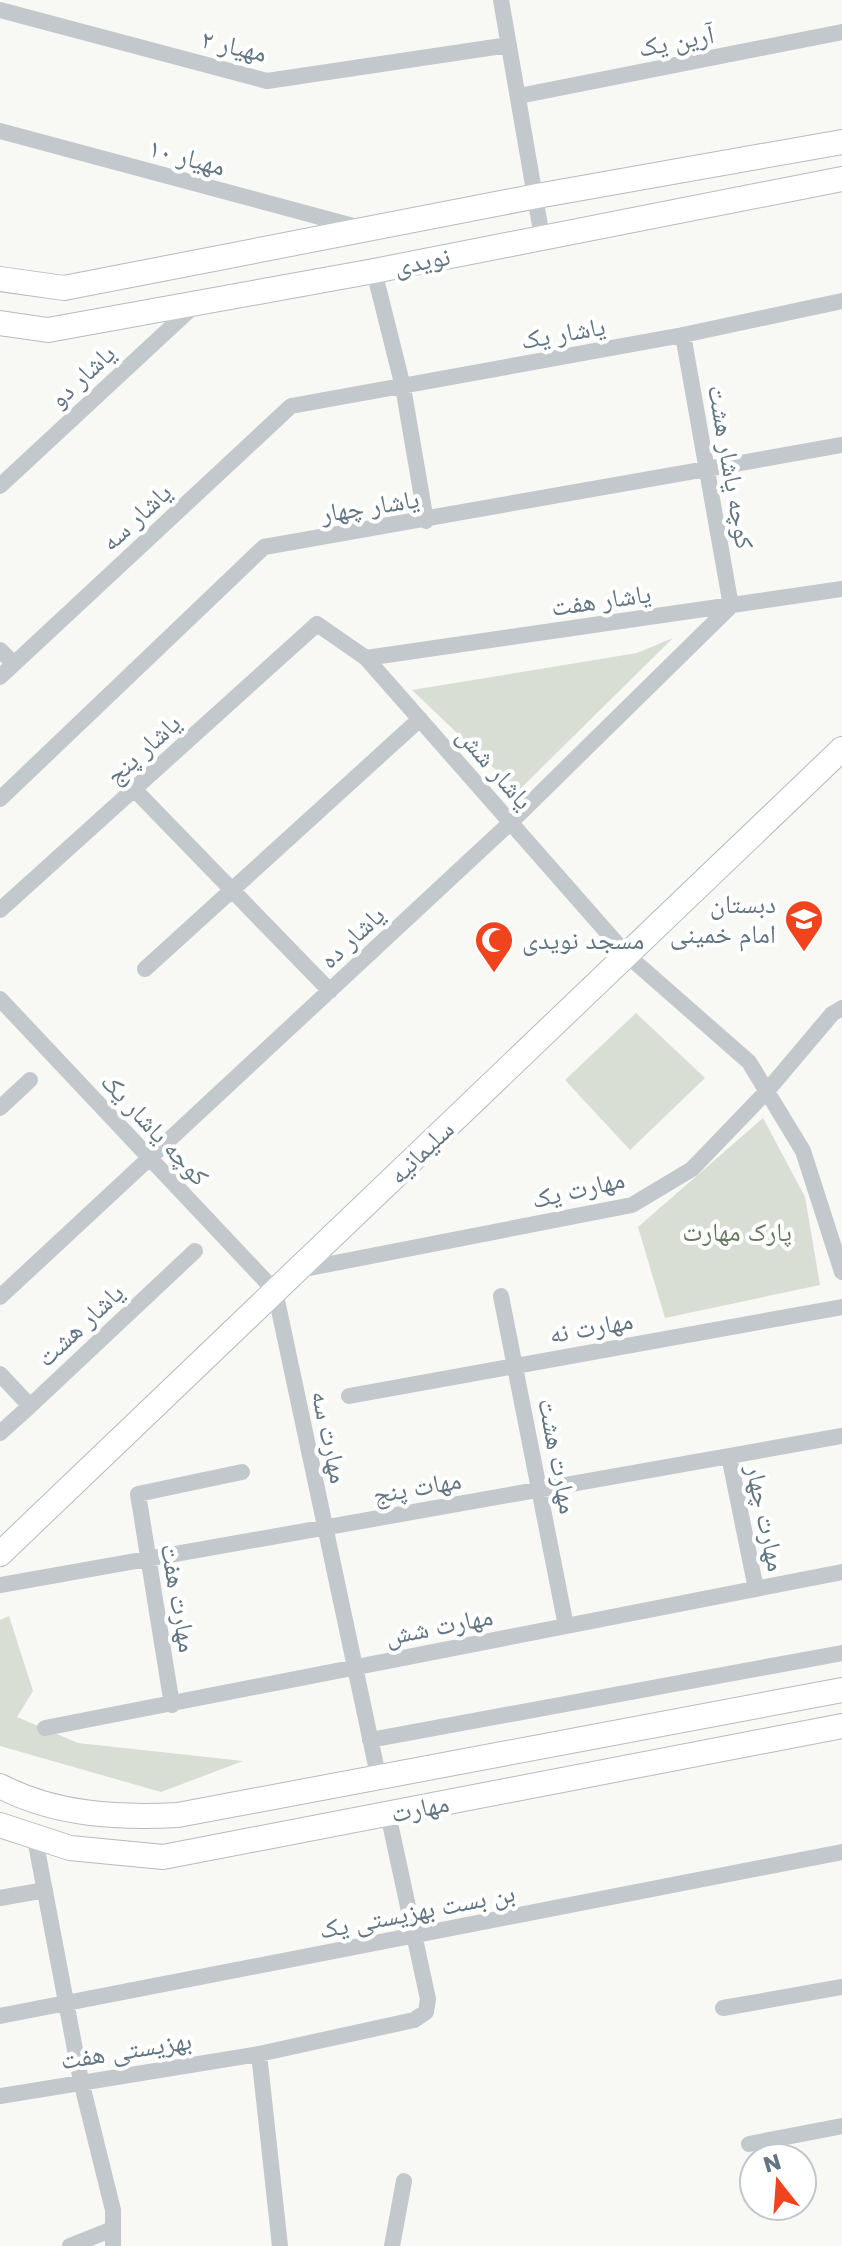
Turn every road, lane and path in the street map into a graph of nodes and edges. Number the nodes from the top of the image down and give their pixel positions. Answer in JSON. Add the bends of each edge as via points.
{"nodes":[{"id":1,"x":501,"y":0,"type":"edge"},
{"id":2,"x":0,"y":10,"type":"edge"},
{"id":3,"x":842,"y":32,"type":"edge"},
{"id":4,"x":509,"y":45,"type":"junction"},
{"id":5,"x":519,"y":96,"type":"junction"},
{"id":6,"x":0,"y":131,"type":"edge"},
{"id":7,"x":842,"y":142,"type":"edge"},
{"id":8,"x":842,"y":179,"type":"edge"},
{"id":9,"x":537,"y":196,"type":"junction"},
{"id":10,"x":362,"y":229,"type":"junction"},
{"id":11,"x":542,"y":237,"type":"junction"},
{"id":12,"x":374,"y":271,"type":"junction"},
{"id":13,"x":0,"y":279,"type":"edge"},
{"id":14,"x":842,"y":301,"type":"edge"},
{"id":15,"x":198,"y":303,"type":"junction"},
{"id":16,"x":0,"y":323,"type":"edge"},
{"id":17,"x":683,"y":335,"type":"junction"},
{"id":18,"x":403,"y":387,"type":"junction"},
{"id":19,"x":291,"y":406,"type":"joint"},
{"id":20,"x":842,"y":445,"type":"edge"},
{"id":21,"x":707,"y":469,"type":"junction"},
{"id":22,"x":0,"y":486,"type":"edge"},
{"id":23,"x":426,"y":521,"type":"junction"},
{"id":24,"x":842,"y":589,"type":"edge"},
{"id":25,"x":731,"y":606,"type":"junction"},
{"id":26,"x":317,"y":624,"type":"joint"},
{"id":27,"x":0,"y":650,"type":"edge"},
{"id":28,"x":366,"y":658,"type":"junction"},
{"id":29,"x":14,"y":664,"type":"junction"},
{"id":30,"x":0,"y":677,"type":"edge"},
{"id":31,"x":420,"y":719,"type":"junction"},
{"id":32,"x":842,"y":749,"type":"edge"},
{"id":33,"x":134,"y":789,"type":"junction"},
{"id":34,"x":0,"y":799,"type":"edge"},
{"id":35,"x":511,"y":822,"type":"junction"},
{"id":36,"x":231,"y":891,"type":"junction"},
{"id":37,"x":0,"y":910,"type":"edge"},
{"id":38,"x":627,"y":955,"type":"junction"},
{"id":39,"x":145,"y":969,"type":"dead end"},
{"id":40,"x":330,"y":991,"type":"junction"},
{"id":41,"x":0,"y":999,"type":"edge"},
{"id":42,"x":842,"y":1008,"type":"edge"},
{"id":43,"x":30,"y":1080,"type":"dead end"},
{"id":44,"x":767,"y":1091,"type":"junction"},
{"id":45,"x":0,"y":1108,"type":"edge"},
{"id":46,"x":150,"y":1158,"type":"junction"},
{"id":47,"x":836,"y":1222,"type":"edge"},
{"id":48,"x":195,"y":1251,"type":"dead end"},
{"id":49,"x":297,"y":1270,"type":"junction"},
{"id":50,"x":842,"y":1272,"type":"edge"},
{"id":51,"x":275,"y":1291,"type":"junction"},
{"id":52,"x":501,"y":1296,"type":"dead end"},
{"id":53,"x":0,"y":1297,"type":"edge"},
{"id":54,"x":842,"y":1307,"type":"edge"},
{"id":55,"x":515,"y":1364,"type":"junction"},
{"id":56,"x":0,"y":1374,"type":"edge"},
{"id":57,"x":349,"y":1396,"type":"dead end"},
{"id":58,"x":30,"y":1406,"type":"junction"},
{"id":59,"x":0,"y":1433,"type":"edge"},
{"id":60,"x":842,"y":1436,"type":"edge"},
{"id":61,"x":729,"y":1456,"type":"junction"},
{"id":62,"x":242,"y":1472,"type":"dead end"},
{"id":63,"x":540,"y":1490,"type":"junction"},
{"id":64,"x":325,"y":1528,"type":"junction"},
{"id":65,"x":0,"y":1554,"type":"edge"},
{"id":66,"x":148,"y":1560,"type":"junction"},
{"id":67,"x":842,"y":1572,"type":"edge"},
{"id":68,"x":0,"y":1585,"type":"edge"},
{"id":69,"x":756,"y":1589,"type":"junction"},
{"id":70,"x":566,"y":1626,"type":"junction"},
{"id":71,"x":842,"y":1653,"type":"edge"},
{"id":72,"x":355,"y":1667,"type":"junction"},
{"id":73,"x":842,"y":1690,"type":"edge"},
{"id":74,"x":172,"y":1705,"type":"junction"},
{"id":75,"x":842,"y":1726,"type":"edge"},
{"id":76,"x":45,"y":1728,"type":"dead end"},
{"id":77,"x":370,"y":1740,"type":"junction"},
{"id":78,"x":379,"y":1780,"type":"junction"},
{"id":79,"x":0,"y":1786,"type":"edge"},
{"id":80,"x":388,"y":1814,"type":"junction"},
{"id":81,"x":0,"y":1825,"type":"edge"},
{"id":82,"x":35,"y":1839,"type":"junction"},
{"id":83,"x":842,"y":1852,"type":"edge"},
{"id":84,"x":45,"y":1890,"type":"junction"},
{"id":85,"x":0,"y":1898,"type":"edge"},
{"id":86,"x":415,"y":1936,"type":"junction"},
{"id":87,"x":842,"y":1987,"type":"edge"},
{"id":88,"x":65,"y":2003,"type":"junction"},
{"id":89,"x":723,"y":2008,"type":"dead end"},
{"id":90,"x":0,"y":2016,"type":"edge"},
{"id":91,"x":259,"y":2054,"type":"junction"},
{"id":92,"x":81,"y":2081,"type":"junction"},
{"id":93,"x":0,"y":2096,"type":"edge"},
{"id":94,"x":842,"y":2126,"type":"edge"},
{"id":95,"x":759,"y":2142,"type":"edge"},
{"id":96,"x":404,"y":2181,"type":"dead end"},
{"id":97,"x":113,"y":2238,"type":"edge"},
{"id":98,"x":70,"y":2246,"type":"edge"},
{"id":99,"x":280,"y":2246,"type":"edge"},
{"id":100,"x":392,"y":2246,"type":"edge"}],
"edges":[{"from":1,"to":4,"type":"street"},
{"from":2,"to":4,"type":"street","name":"مهیار ۲","via":[[267,81]]},
{"from":3,"to":5,"type":"street","name":"آرین یک"},
{"from":4,"to":5,"type":"street"},
{"from":5,"to":9,"type":"street"},
{"from":6,"to":10,"type":"street","name":"مهیار ۱۰"},
{"from":7,"to":9,"type":"main road","name":"نویدی"},
{"from":8,"to":11,"type":"main road","name":"نویدی"},
{"from":9,"to":10,"type":"main road","name":"نویدی"},
{"from":9,"to":11,"type":"street"},
{"from":10,"to":13,"type":"main road","name":"نویدی","via":[[64,288]]},
{"from":11,"to":12,"type":"main road","name":"نویدی"},
{"from":12,"to":15,"type":"main road","name":"نویدی"},
{"from":12,"to":18,"type":"street"},
{"from":14,"to":17,"type":"street","name":"یاشار یک"},
{"from":15,"to":16,"type":"main road","name":"نویدی","via":[[48,330]]},
{"from":15,"to":22,"type":"street","name":"یاشار دو"},
{"from":17,"to":18,"type":"street","name":"یاشار یک"},
{"from":17,"to":21,"type":"street","name":"کوچه یاشار هشت"},
{"from":18,"to":19,"type":"street","name":"یاشار یک"},
{"from":18,"to":23,"type":"street"},
{"from":19,"to":29,"type":"street","name":"یاشار سه"},
{"from":20,"to":21,"type":"street","name":"یاشار چهار"},
{"from":21,"to":23,"type":"street","name":"یاشار چهار"},
{"from":21,"to":25,"type":"street","name":"کوچه یاشار هشت"},
{"from":23,"to":34,"type":"street","name":"یاشار چهار","via":[[264,547]]},
{"from":24,"to":25,"type":"street","name":"یاشار هفت"},
{"from":25,"to":28,"type":"street","name":"یاشار هفت"},
{"from":25,"to":35,"type":"street","name":"یاشار ده"},
{"from":26,"to":28,"type":"street","name":"یاشار شش"},
{"from":26,"to":33,"type":"street","name":"یاشار پنج"},
{"from":27,"to":29,"type":"street"},
{"from":28,"to":31,"type":"street","name":"یاشار شش"},
{"from":29,"to":30,"type":"street","name":"یاشار سه"},
{"from":31,"to":35,"type":"street","name":"یاشار شش"},
{"from":31,"to":36,"type":"street"},
{"from":32,"to":38,"type":"main road","name":"سلیمانیه"},
{"from":33,"to":36,"type":"street"},
{"from":33,"to":37,"type":"street","name":"یاشار پنج"},
{"from":35,"to":38,"type":"street","name":"یاشار شش"},
{"from":35,"to":40,"type":"street","name":"یاشار ده"},
{"from":36,"to":39,"type":"street"},
{"from":36,"to":40,"type":"street"},
{"from":38,"to":44,"type":"street","name":"یاشار شش","via":[[749,1062]]},
{"from":38,"to":49,"type":"main road","name":"سلیمانیه"},
{"from":40,"to":46,"type":"street","name":"یاشار ده"},
{"from":41,"to":46,"type":"street","name":"کوچه یاشار یک"},
{"from":42,"to":44,"type":"street","name":"مهارت یک"},
{"from":43,"to":45,"type":"street"},
{"from":44,"to":47,"type":"street","name":"یاشار شش"},
{"from":44,"to":49,"type":"street","name":"مهارت یک","via":[[692,1169],[632,1205]]},
{"from":46,"to":51,"type":"street","name":"کوچه یاشار یک"},
{"from":46,"to":53,"type":"street","name":"یاشار ده"},
{"from":47,"to":50,"type":"street","name":"یاشار شش"},
{"from":48,"to":58,"type":"street","name":"یاشار هشت"},
{"from":49,"to":51,"type":"main road","name":"سلیمانیه"},
{"from":51,"to":64,"type":"street","name":"مهارت سه"},
{"from":51,"to":65,"type":"main road","name":"سلیمانیه"},
{"from":52,"to":55,"type":"street","name":"مهارت هشت"},
{"from":54,"to":55,"type":"street","name":"مهارت نه"},
{"from":55,"to":57,"type":"street","name":"مهارت نه"},
{"from":55,"to":63,"type":"street","name":"مهارت هشت"},
{"from":56,"to":58,"type":"street","name":"یاشار هشت"},
{"from":58,"to":59,"type":"street"},
{"from":60,"to":61,"type":"street","name":"مهات پنج"},
{"from":61,"to":63,"type":"street","name":"مهات پنج"},
{"from":61,"to":69,"type":"street","name":"مهارت چهار"},
{"from":62,"to":66,"type":"street","name":"مهارت هفت","via":[[143,1492],[137,1500]]},
{"from":63,"to":64,"type":"street","name":"مهات پنج"},
{"from":63,"to":70,"type":"street","name":"مهارت هشت"},
{"from":64,"to":66,"type":"street","name":"مهات پنج"},
{"from":64,"to":72,"type":"street","name":"مهارت سه"},
{"from":66,"to":68,"type":"street","name":"مهات پنج"},
{"from":66,"to":74,"type":"street","name":"مهارت هفت"},
{"from":67,"to":69,"type":"street","name":"مهارت شش"},
{"from":69,"to":70,"type":"street","name":"مهارت شش"},
{"from":70,"to":72,"type":"street","name":"مهارت شش"},
{"from":71,"to":77,"type":"street"},
{"from":72,"to":74,"type":"street","name":"مهارت شش"},
{"from":72,"to":77,"type":"street","name":"مهارت سه"},
{"from":73,"to":78,"type":"main road","name":"مهارت"},
{"from":74,"to":76,"type":"street","name":"مهارت شش"},
{"from":75,"to":80,"type":"main road","name":"مهارت"},
{"from":77,"to":78,"type":"street","name":"مهارت سه"},
{"from":78,"to":79,"type":"main road","name":"مهارت","via":[[178,1815],[125,1818],[36,1801]]},
{"from":78,"to":80,"type":"main road"},
{"from":80,"to":82,"type":"main road","name":"مهارت","via":[[163,1857],[119,1855]]},
{"from":80,"to":86,"type":"street"},
{"from":81,"to":82,"type":"main road","name":"مهارت"},
{"from":82,"to":84,"type":"street"},
{"from":83,"to":86,"type":"street","name":"بن بست بهزیستی یک"},
{"from":84,"to":85,"type":"street"},
{"from":84,"to":88,"type":"street"},
{"from":86,"to":88,"type":"street","name":"بن بست بهزیستی یک"},
{"from":86,"to":91,"type":"street","name":"بهزیستی هفت","via":[[426,2012],[414,2020]]},
{"from":87,"to":89,"type":"street"},
{"from":88,"to":90,"type":"street","name":"بن بست بهزیستی یک"},
{"from":88,"to":92,"type":"street"},
{"from":91,"to":92,"type":"street","name":"بهزیستی هفت"},
{"from":91,"to":99,"type":"street"},
{"from":92,"to":93,"type":"street","name":"بهزیستی هفت"},
{"from":92,"to":97,"type":"street","via":[[113,2210]]},
{"from":94,"to":95,"type":"street"},
{"from":96,"to":100,"type":"street"},
{"from":97,"to":98,"type":"street"}]}
